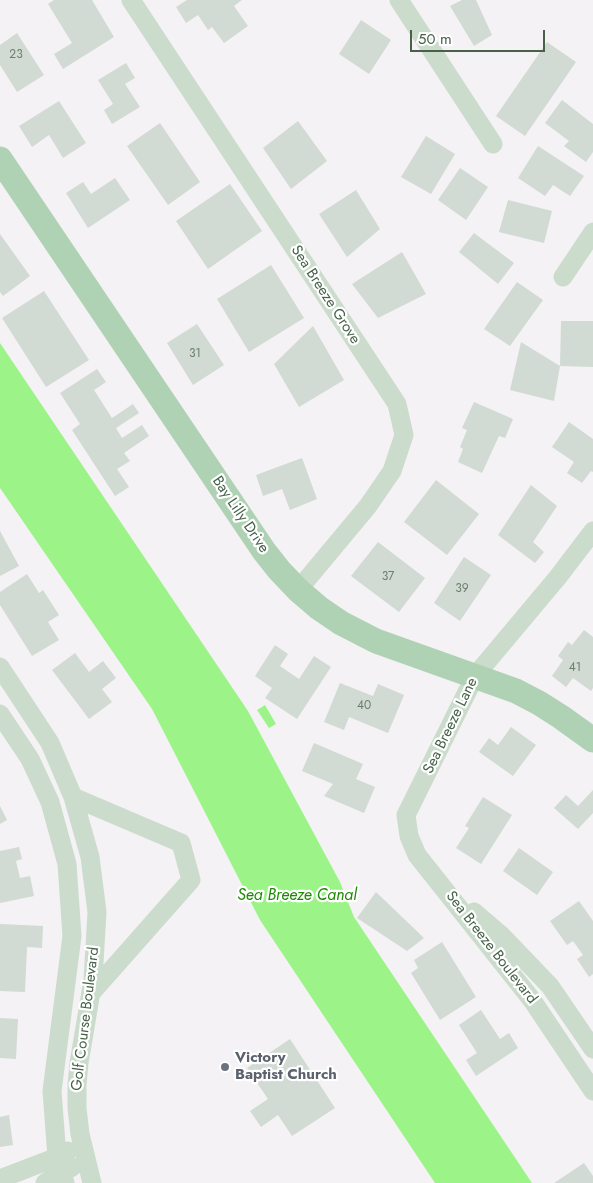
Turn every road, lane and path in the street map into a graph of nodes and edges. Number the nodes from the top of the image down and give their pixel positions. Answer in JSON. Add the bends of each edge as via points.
{"nodes":[{"id":1,"x":131,"y":0,"type":"edge"},
{"id":2,"x":400,"y":0,"type":"edge"},
{"id":3,"x":493,"y":144,"type":"dead end"},
{"id":4,"x":0,"y":159,"type":"edge"},
{"id":5,"x":593,"y":232,"type":"edge"},
{"id":6,"x":563,"y":277,"type":"dead end"},
{"id":7,"x":593,"y":531,"type":"edge"},
{"id":8,"x":298,"y":590,"type":"junction"},
{"id":9,"x":0,"y":667,"type":"edge"},
{"id":10,"x":475,"y":676,"type":"junction"},
{"id":11,"x":0,"y":714,"type":"edge"},
{"id":12,"x":593,"y":740,"type":"edge"},
{"id":13,"x":50,"y":743,"type":"junction"},
{"id":14,"x":30,"y":759,"type":"junction"},
{"id":15,"x":73,"y":797,"type":"junction"},
{"id":16,"x":444,"y":888,"type":"junction"},
{"id":17,"x":92,"y":992,"type":"junction"},
{"id":18,"x":593,"y":1049,"type":"edge"},
{"id":19,"x":593,"y":1092,"type":"edge"},
{"id":20,"x":83,"y":1150,"type":"junction"},
{"id":21,"x":57,"y":1174,"type":"edge"},
{"id":22,"x":0,"y":1179,"type":"edge"},
{"id":23,"x":92,"y":1183,"type":"edge"}],
"edges":[{"from":1,"to":8,"type":"street","name":"Sea Breeze Grove","via":[[396,404],[404,436],[392,471],[368,506]]},
{"from":2,"to":3,"type":"street"},
{"from":4,"to":8,"type":"main road","name":"Bay Lilly Drive","via":[[264,551]]},
{"from":5,"to":6,"type":"street"},
{"from":7,"to":10,"type":"street","name":"Sea Breeze Lane"},
{"from":8,"to":10,"type":"main road","name":"Bay Lilly Drive","via":[[341,623],[376,641]]},
{"from":9,"to":13,"type":"street","name":"Golf Course Boulevard"},
{"from":10,"to":12,"type":"main road","name":"Bay Lilly Drive","via":[[539,703]]},
{"from":10,"to":16,"type":"street","name":"Sea Breeze Lane","via":[[406,815],[409,836],[417,855]]},
{"from":11,"to":14,"type":"street","name":"Golf Course Boulevard"},
{"from":13,"to":14,"type":"street"},
{"from":13,"to":15,"type":"street","name":"Golf Course Boulevard"},
{"from":14,"to":21,"type":"street","name":"Golf Course Boulevard","via":[[50,802],[67,864],[72,936],[52,1091]]},
{"from":15,"to":17,"type":"street","name":"Golf Course Boulevard","via":[[90,857],[97,912]]},
{"from":15,"to":17,"type":"street","via":[[181,843],[191,880]]},
{"from":16,"to":18,"type":"street","name":"Sea Breeze Boulevard","via":[[502,936],[550,986]]},
{"from":16,"to":19,"type":"street","name":"Sea Breeze Boulevard","via":[[532,1000]]},
{"from":17,"to":20,"type":"street","name":"Golf Course Boulevard","via":[[78,1062],[77,1108]]},
{"from":20,"to":21,"type":"street"},
{"from":20,"to":23,"type":"street","name":"Golf Course Boulevard"},
{"from":21,"to":22,"type":"street"}]}
